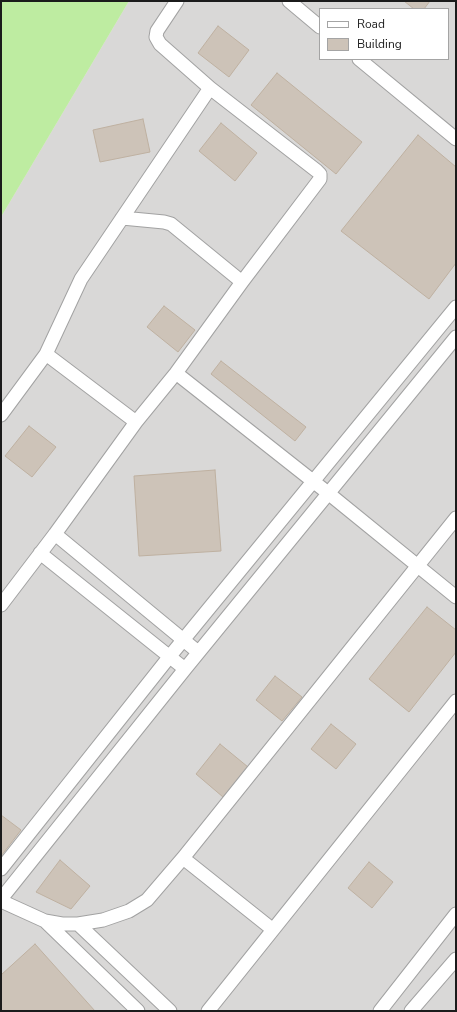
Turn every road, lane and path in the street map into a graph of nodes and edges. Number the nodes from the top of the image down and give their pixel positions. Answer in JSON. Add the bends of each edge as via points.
{"nodes":[{"id":1,"x":177,"y":1,"type":"edge"},
{"id":2,"x":289,"y":1,"type":"edge"},
{"id":3,"x":319,"y":26,"type":"edge"},
{"id":4,"x":360,"y":60,"type":"edge"},
{"id":5,"x":210,"y":88,"type":"junction"},
{"id":6,"x":456,"y":139,"type":"edge"},
{"id":7,"x":122,"y":218,"type":"junction"},
{"id":8,"x":242,"y":282,"type":"junction"},
{"id":9,"x":456,"y":307,"type":"edge"},
{"id":10,"x":456,"y":337,"type":"edge"},
{"id":11,"x":46,"y":354,"type":"junction"},
{"id":12,"x":176,"y":373,"type":"junction"},
{"id":13,"x":1,"y":415,"type":"edge"},
{"id":14,"x":136,"y":422,"type":"junction"},
{"id":15,"x":312,"y":482,"type":"junction"},
{"id":16,"x":328,"y":494,"type":"junction"},
{"id":17,"x":456,"y":518,"type":"edge"},
{"id":18,"x":55,"y":534,"type":"junction"},
{"id":19,"x":40,"y":554,"type":"junction"},
{"id":20,"x":418,"y":565,"type":"junction"},
{"id":21,"x":456,"y":597,"type":"edge"},
{"id":22,"x":1,"y":605,"type":"edge"},
{"id":23,"x":182,"y":641,"type":"junction"},
{"id":24,"x":198,"y":652,"type":"junction"},
{"id":25,"x":170,"y":656,"type":"junction"},
{"id":26,"x":185,"y":668,"type":"junction"},
{"id":27,"x":456,"y":701,"type":"edge"},
{"id":28,"x":183,"y":858,"type":"junction"},
{"id":29,"x":1,"y":869,"type":"edge"},
{"id":30,"x":1,"y":900,"type":"edge"},
{"id":31,"x":456,"y":914,"type":"edge"},
{"id":32,"x":45,"y":921,"type":"junction"},
{"id":33,"x":78,"y":924,"type":"junction"},
{"id":34,"x":272,"y":929,"type":"junction"},
{"id":35,"x":456,"y":959,"type":"edge"},
{"id":36,"x":138,"y":1011,"type":"edge"},
{"id":37,"x":170,"y":1011,"type":"edge"},
{"id":38,"x":208,"y":1011,"type":"edge"},
{"id":39,"x":380,"y":1011,"type":"edge"},
{"id":40,"x":411,"y":1011,"type":"edge"}],
"edges":[{"from":1,"to":5,"type":"street","via":[[157,31],[156,37],[160,44]]},
{"from":2,"to":3,"type":"street"},
{"from":4,"to":6,"type":"street"},
{"from":5,"to":7,"type":"street"},
{"from":5,"to":8,"type":"street","via":[[320,174],[320,179]]},
{"from":7,"to":8,"type":"street","via":[[168,223]]},
{"from":7,"to":11,"type":"street","via":[[81,279]]},
{"from":8,"to":12,"type":"street"},
{"from":9,"to":15,"type":"street"},
{"from":10,"to":16,"type":"street"},
{"from":11,"to":13,"type":"street"},
{"from":11,"to":14,"type":"street"},
{"from":12,"to":14,"type":"street"},
{"from":12,"to":15,"type":"street"},
{"from":14,"to":18,"type":"street"},
{"from":15,"to":16,"type":"street"},
{"from":15,"to":23,"type":"street"},
{"from":16,"to":20,"type":"street"},
{"from":16,"to":24,"type":"street"},
{"from":17,"to":20,"type":"street"},
{"from":18,"to":19,"type":"street"},
{"from":18,"to":23,"type":"street"},
{"from":19,"to":22,"type":"street"},
{"from":19,"to":25,"type":"street"},
{"from":20,"to":21,"type":"street"},
{"from":20,"to":28,"type":"street"},
{"from":23,"to":24,"type":"street"},
{"from":23,"to":25,"type":"street"},
{"from":24,"to":26,"type":"street"},
{"from":25,"to":26,"type":"street"},
{"from":25,"to":29,"type":"street"},
{"from":26,"to":30,"type":"street"},
{"from":27,"to":34,"type":"street"},
{"from":28,"to":33,"type":"street","via":[[147,900],[129,911],[103,920]]},
{"from":28,"to":34,"type":"street"},
{"from":30,"to":32,"type":"street"},
{"from":31,"to":39,"type":"street"},
{"from":32,"to":33,"type":"street"},
{"from":32,"to":36,"type":"street"},
{"from":33,"to":37,"type":"street"},
{"from":34,"to":38,"type":"street"},
{"from":35,"to":40,"type":"street"}]}
